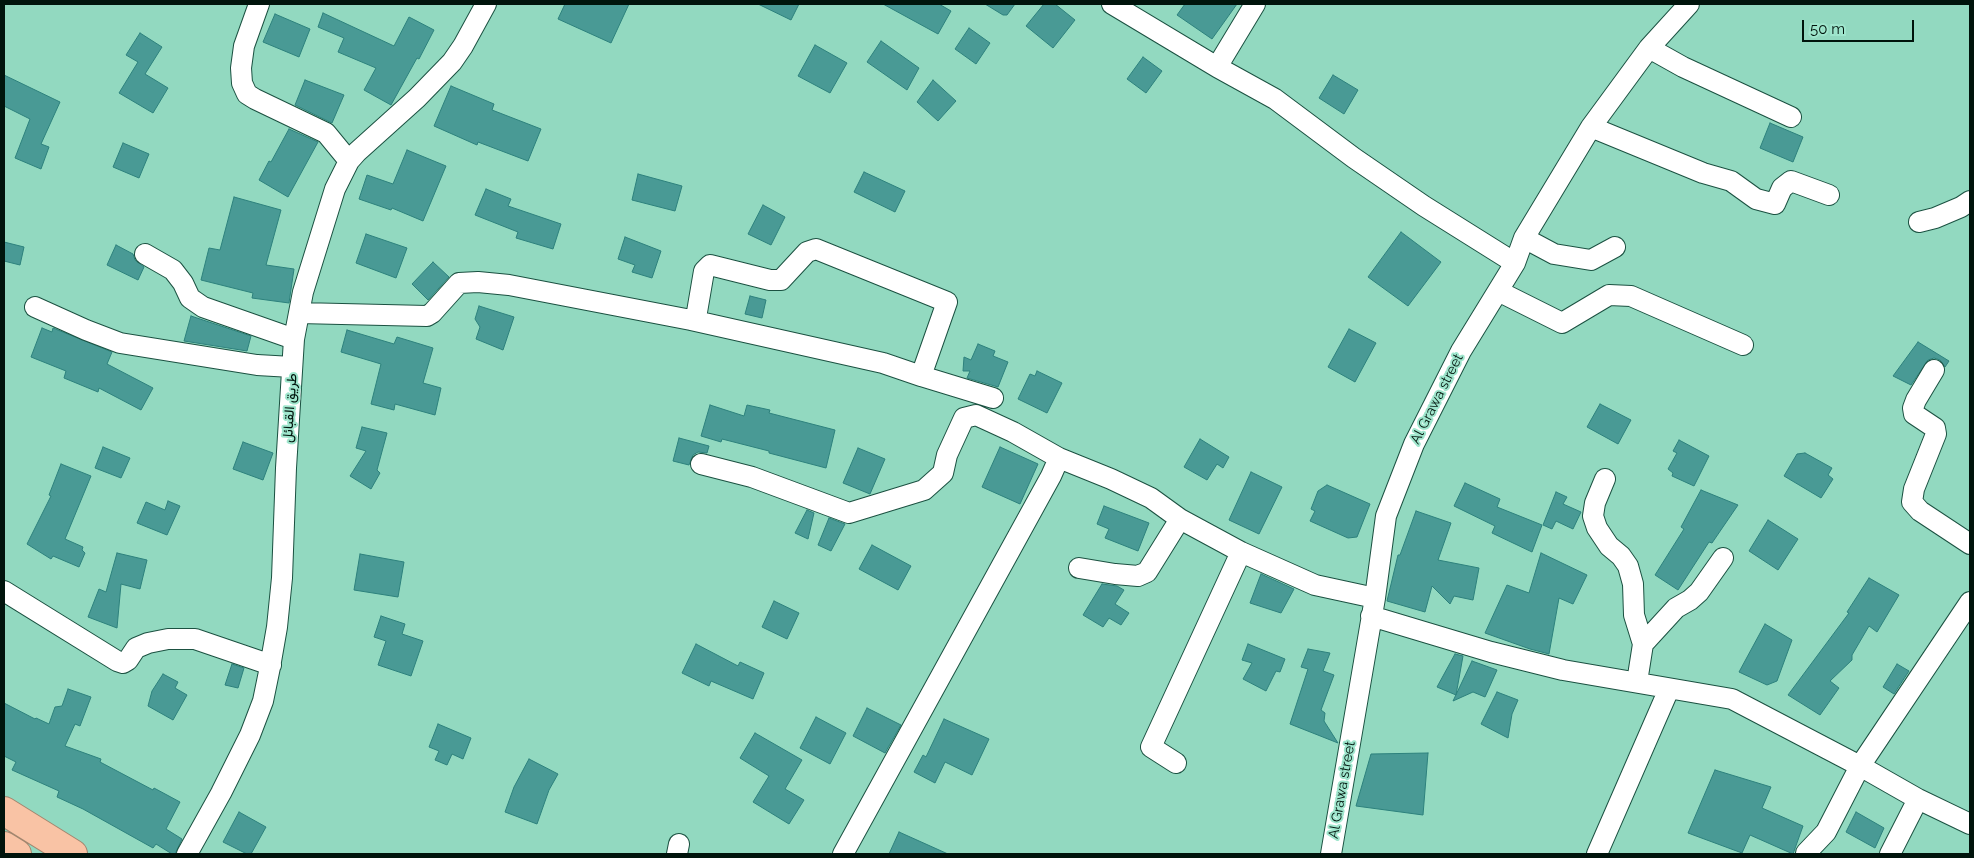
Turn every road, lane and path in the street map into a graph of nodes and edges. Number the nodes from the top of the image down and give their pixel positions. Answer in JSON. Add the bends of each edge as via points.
{"nodes":[{"id":1,"x":259,"y":4,"type":"edge"},
{"id":2,"x":486,"y":4,"type":"edge"},
{"id":3,"x":1112,"y":4,"type":"edge"},
{"id":4,"x":1255,"y":4,"type":"edge"},
{"id":5,"x":1689,"y":4,"type":"edge"},
{"id":6,"x":1649,"y":48,"type":"junction"},
{"id":7,"x":1217,"y":67,"type":"junction"},
{"id":8,"x":1791,"y":117,"type":"dead end"},
{"id":9,"x":1591,"y":127,"type":"junction"},
{"id":10,"x":349,"y":161,"type":"junction"},
{"id":11,"x":1829,"y":195,"type":"dead end"},
{"id":12,"x":1970,"y":201,"type":"edge"},
{"id":13,"x":1919,"y":222,"type":"dead end"},
{"id":14,"x":1524,"y":238,"type":"junction"},
{"id":15,"x":1615,"y":247,"type":"dead end"},
{"id":16,"x":145,"y":254,"type":"dead end"},
{"id":17,"x":1515,"y":263,"type":"junction"},
{"id":18,"x":1498,"y":291,"type":"junction"},
{"id":19,"x":35,"y":306,"type":"dead end"},
{"id":20,"x":299,"y":313,"type":"junction"},
{"id":21,"x":691,"y":320,"type":"junction"},
{"id":22,"x":294,"y":339,"type":"junction"},
{"id":23,"x":1744,"y":345,"type":"dead end"},
{"id":24,"x":292,"y":366,"type":"junction"},
{"id":25,"x":1934,"y":370,"type":"dead end"},
{"id":26,"x":921,"y":376,"type":"junction"},
{"id":27,"x":994,"y":398,"type":"dead end"},
{"id":28,"x":1059,"y":458,"type":"junction"},
{"id":29,"x":701,"y":464,"type":"dead end"},
{"id":30,"x":1605,"y":479,"type":"dead end"},
{"id":31,"x":1180,"y":519,"type":"junction"},
{"id":32,"x":1970,"y":544,"type":"edge"},
{"id":33,"x":1241,"y":552,"type":"junction"},
{"id":34,"x":1718,"y":554,"type":"dead end"},
{"id":35,"x":1079,"y":568,"type":"dead end"},
{"id":36,"x":4,"y":592,"type":"edge"},
{"id":37,"x":1970,"y":602,"type":"edge"},
{"id":38,"x":1373,"y":607,"type":"junction"},
{"id":39,"x":1643,"y":644,"type":"junction"},
{"id":40,"x":271,"y":664,"type":"junction"},
{"id":41,"x":1636,"y":682,"type":"junction"},
{"id":42,"x":1669,"y":690,"type":"junction"},
{"id":43,"x":1176,"y":763,"type":"dead end"},
{"id":44,"x":1860,"y":766,"type":"junction"},
{"id":45,"x":1918,"y":799,"type":"junction"},
{"id":46,"x":4,"y":811,"type":"edge"},
{"id":47,"x":1970,"y":824,"type":"edge"},
{"id":48,"x":4,"y":846,"type":"edge"},
{"id":49,"x":1806,"y":853,"type":"dead end"},
{"id":50,"x":17,"y":854,"type":"edge"},
{"id":51,"x":73,"y":854,"type":"edge"},
{"id":52,"x":187,"y":854,"type":"edge"},
{"id":53,"x":843,"y":854,"type":"edge"},
{"id":54,"x":1331,"y":854,"type":"edge"},
{"id":55,"x":1597,"y":854,"type":"edge"},
{"id":56,"x":1890,"y":854,"type":"edge"}],
"edges":[{"from":1,"to":10,"type":"street","via":[[244,46],[241,68],[247,94],[326,133]]},
{"from":2,"to":10,"type":"street","name":"طريق القبائل","via":[[463,46],[440,75]]},
{"from":3,"to":7,"type":"street"},
{"from":4,"to":7,"type":"street"},
{"from":5,"to":6,"type":"street","name":"Al Grawa street"},
{"from":6,"to":8,"type":"street"},
{"from":6,"to":9,"type":"street","name":"Al Grawa street"},
{"from":7,"to":17,"type":"street","via":[[1275,99],[1424,206]]},
{"from":9,"to":11,"type":"street","via":[[1703,173],[1731,181],[1756,199],[1766,202],[1775,204],[1782,188],[1791,181]]},
{"from":9,"to":14,"type":"street","name":"Al Grawa street"},
{"from":10,"to":20,"type":"street","name":"طريق القبائل","via":[[326,214]]},
{"from":12,"to":13,"type":"street","via":[[1961,208]]},
{"from":14,"to":15,"type":"street","via":[[1554,254],[1592,260]]},
{"from":14,"to":17,"type":"street","name":"Al Grawa street"},
{"from":16,"to":22,"type":"street","via":[[173,270],[190,298],[203,307]]},
{"from":17,"to":18,"type":"street","name":"Al Grawa street"},
{"from":18,"to":23,"type":"street","via":[[1562,323],[1609,295],[1631,296]]},
{"from":18,"to":38,"type":"street","name":"Al Grawa street","via":[[1461,351],[1414,444],[1386,516]]},
{"from":19,"to":24,"type":"street","via":[[120,343],[257,366]]},
{"from":20,"to":21,"type":"street","via":[[427,316],[459,283],[478,282]]},
{"from":20,"to":22,"type":"street","name":"طريق القبائل"},
{"from":21,"to":26,"type":"street","via":[[883,363]]},
{"from":21,"to":26,"type":"street","via":[[697,312],[704,271],[710,265],[780,280],[807,252],[816,249],[947,302]]},
{"from":22,"to":24,"type":"street","name":"طريق القبائل"},
{"from":24,"to":40,"type":"street","name":"طريق القبائل","via":[[282,578]]},
{"from":25,"to":32,"type":"street","via":[[1914,408],[1914,414],[1935,428],[1936,434],[1912,502],[1920,511]]},
{"from":26,"to":27,"type":"street"},
{"from":28,"to":29,"type":"street","via":[[976,415],[964,418],[943,473],[924,490],[849,513],[752,477]]},
{"from":28,"to":31,"type":"street","via":[[1151,498]]},
{"from":28,"to":53,"type":"street"},
{"from":30,"to":39,"type":"street","via":[[1595,503],[1594,516],[1597,528],[1609,546],[1628,566],[1634,615]]},
{"from":31,"to":33,"type":"street"},
{"from":31,"to":35,"type":"street","via":[[1147,572],[1138,576]]},
{"from":33,"to":38,"type":"street"},
{"from":33,"to":43,"type":"street","via":[[1150,746]]},
{"from":34,"to":39,"type":"street","via":[[1699,592],[1676,608]]},
{"from":36,"to":40,"type":"street","via":[[123,663],[136,648],[148,643],[195,639]]},
{"from":37,"to":44,"type":"street"},
{"from":38,"to":41,"type":"street","via":[[1491,652],[1563,670]]},
{"from":38,"to":54,"type":"street","name":"Al Grawa street"},
{"from":39,"to":41,"type":"street"},
{"from":40,"to":52,"type":"street","name":"طريق القبائل","via":[[263,701],[250,735]]},
{"from":41,"to":42,"type":"street"},
{"from":42,"to":44,"type":"street","via":[[1732,699]]},
{"from":42,"to":55,"type":"street"},
{"from":44,"to":45,"type":"street"},
{"from":44,"to":49,"type":"street","via":[[1826,832]]},
{"from":45,"to":47,"type":"street"},
{"from":45,"to":56,"type":"street"},
{"from":46,"to":51,"type":"highway"},
{"from":48,"to":50,"type":"highway"}]}
